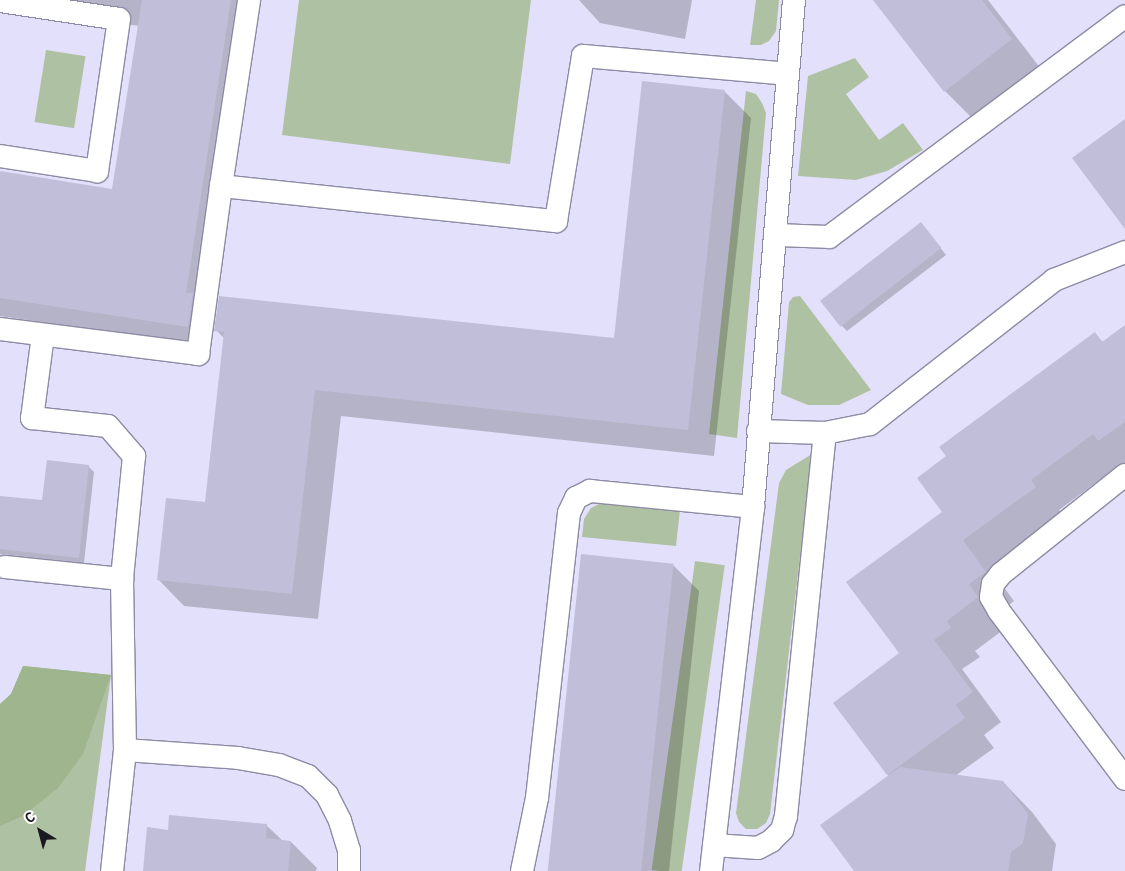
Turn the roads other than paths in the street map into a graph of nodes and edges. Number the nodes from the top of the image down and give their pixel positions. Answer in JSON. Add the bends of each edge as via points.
{"nodes":[{"id":1,"x":249,"y":0,"type":"edge"},
{"id":2,"x":794,"y":0,"type":"edge"},
{"id":3,"x":0,"y":1,"type":"edge"},
{"id":4,"x":1125,"y":16,"type":"edge"},
{"id":5,"x":787,"y":74,"type":"junction"},
{"id":6,"x":0,"y":156,"type":"edge"},
{"id":7,"x":221,"y":186,"type":"junction"},
{"id":8,"x":775,"y":235,"type":"junction"},
{"id":9,"x":1125,"y":252,"type":"edge"},
{"id":10,"x":0,"y":329,"type":"edge"},
{"id":11,"x":43,"y":335,"type":"junction"},
{"id":12,"x":758,"y":431,"type":"junction"},
{"id":13,"x":826,"y":433,"type":"junction"},
{"id":14,"x":1125,"y":475,"type":"edge"},
{"id":15,"x":753,"y":507,"type":"junction"},
{"id":16,"x":5,"y":567,"type":"dead end"},
{"id":17,"x":122,"y":578,"type":"junction"},
{"id":18,"x":125,"y":750,"type":"junction"},
{"id":19,"x":1125,"y":779,"type":"edge"},
{"id":20,"x":714,"y":845,"type":"junction"},
{"id":21,"x":112,"y":871,"type":"edge"},
{"id":22,"x":349,"y":871,"type":"edge"},
{"id":23,"x":522,"y":871,"type":"edge"},
{"id":24,"x":711,"y":871,"type":"edge"}],
"edges":[{"from":1,"to":7,"type":"lane"},
{"from":2,"to":5,"type":"lane"},
{"from":3,"to":6,"type":"lane","via":[[119,19],[97,170]]},
{"from":4,"to":8,"type":"lane","via":[[829,237]]},
{"from":5,"to":7,"type":"lane","via":[[583,56],[556,221]]},
{"from":5,"to":8,"type":"lane"},
{"from":7,"to":11,"type":"lane","via":[[198,354]]},
{"from":8,"to":12,"type":"lane"},
{"from":9,"to":13,"type":"lane","via":[[1054,280],[870,424]]},
{"from":10,"to":11,"type":"lane"},
{"from":11,"to":17,"type":"lane","via":[[32,418],[108,426],[134,456]]},
{"from":12,"to":13,"type":"lane"},
{"from":12,"to":15,"type":"lane"},
{"from":13,"to":20,"type":"lane","via":[[786,816],[782,830],[758,848]]},
{"from":14,"to":19,"type":"lane","via":[[1001,574],[993,584],[991,597]]},
{"from":15,"to":20,"type":"lane"},
{"from":15,"to":23,"type":"lane","via":[[590,491],[576,498],[569,513],[538,789]]},
{"from":16,"to":17,"type":"lane"},
{"from":17,"to":18,"type":"lane"},
{"from":18,"to":21,"type":"lane"},
{"from":18,"to":22,"type":"lane","via":[[238,758],[279,765],[308,776],[327,795],[340,821],[349,850]]},
{"from":20,"to":24,"type":"lane"}]}
